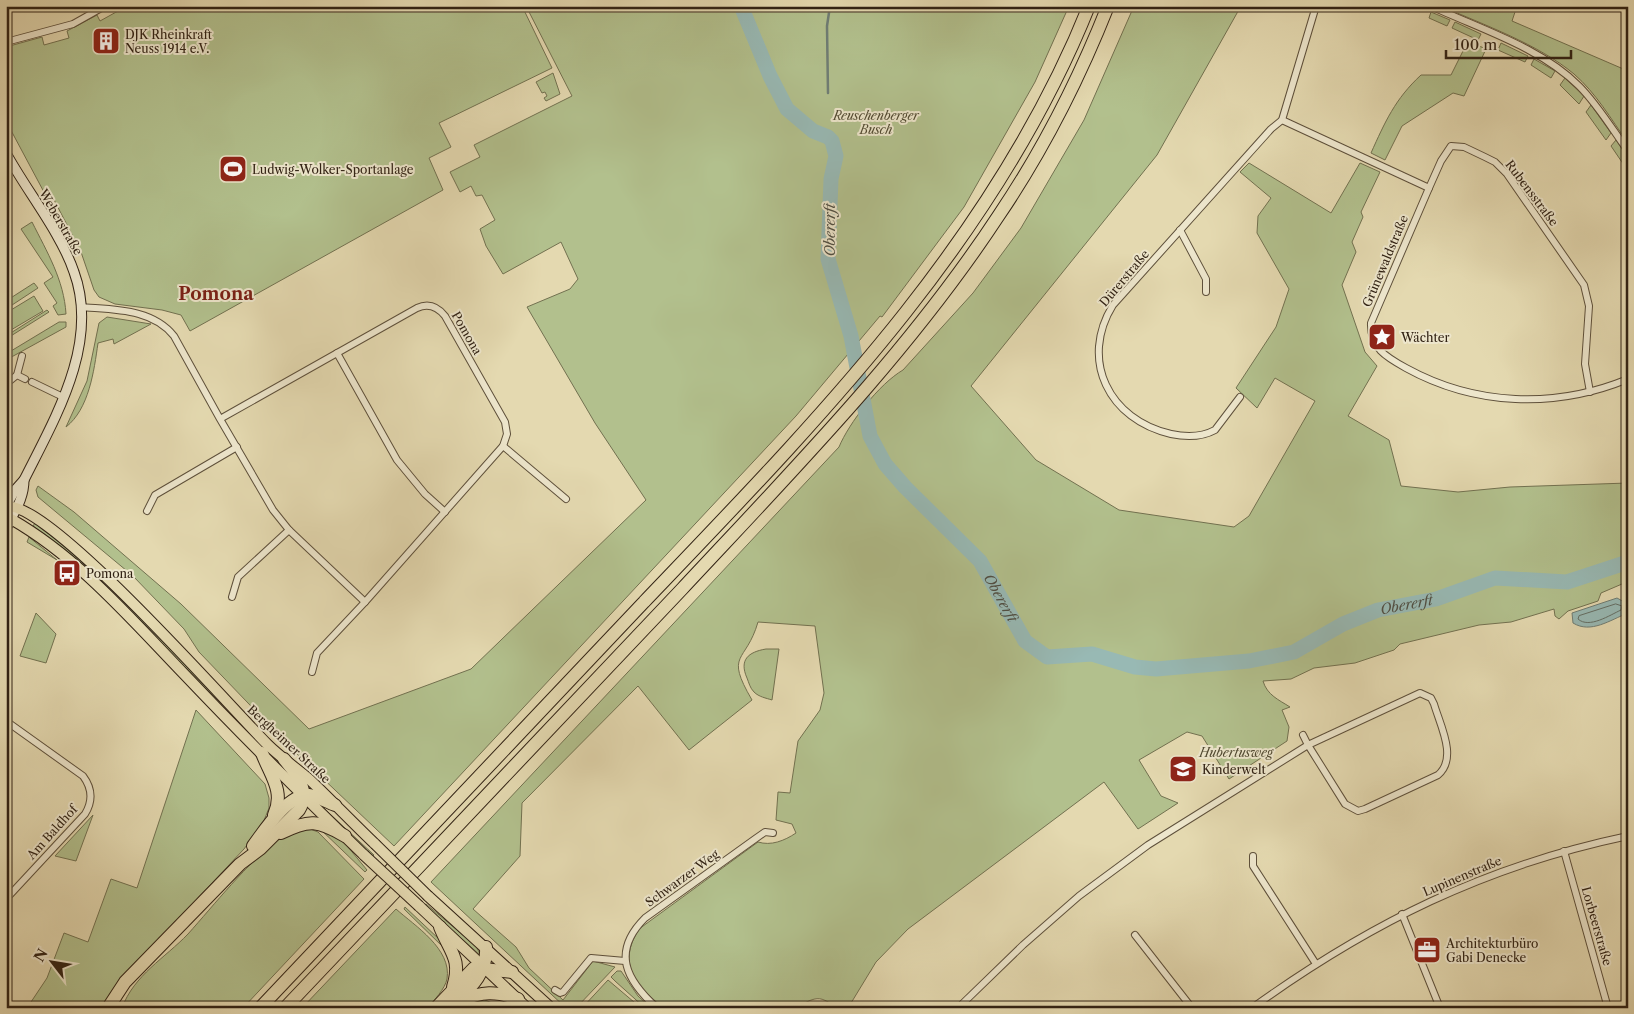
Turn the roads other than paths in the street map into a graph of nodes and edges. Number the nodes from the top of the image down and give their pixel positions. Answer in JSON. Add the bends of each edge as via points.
{"nodes":[{"id":1,"x":105,"y":6,"type":"edge"},
{"id":2,"x":1089,"y":6,"type":"edge"},
{"id":3,"x":1108,"y":6,"type":"edge"},
{"id":4,"x":1316,"y":6,"type":"edge"},
{"id":5,"x":1431,"y":6,"type":"edge"},
{"id":6,"x":6,"y":42,"type":"edge"},
{"id":7,"x":1282,"y":120,"type":"junction"},
{"id":8,"x":1628,"y":151,"type":"edge"},
{"id":9,"x":6,"y":153,"type":"edge"},
{"id":10,"x":1429,"y":188,"type":"junction"},
{"id":11,"x":1180,"y":230,"type":"junction"},
{"id":12,"x":1206,"y":292,"type":"dead end"},
{"id":13,"x":80,"y":307,"type":"junction"},
{"id":14,"x":337,"y":353,"type":"junction"},
{"id":15,"x":22,"y":356,"type":"dead end"},
{"id":16,"x":17,"y":375,"type":"junction"},
{"id":17,"x":1628,"y":379,"type":"edge"},
{"id":18,"x":6,"y":384,"type":"edge"},
{"id":19,"x":1590,"y":392,"type":"junction"},
{"id":20,"x":63,"y":396,"type":"junction"},
{"id":21,"x":1240,"y":397,"type":"dead end"},
{"id":22,"x":220,"y":419,"type":"junction"},
{"id":23,"x":503,"y":446,"type":"junction"},
{"id":24,"x":237,"y":447,"type":"junction"},
{"id":25,"x":566,"y":499,"type":"dead end"},
{"id":26,"x":10,"y":507,"type":"edge"},
{"id":27,"x":147,"y":511,"type":"dead end"},
{"id":28,"x":445,"y":512,"type":"junction"},
{"id":29,"x":8,"y":521,"type":"edge"},
{"id":30,"x":289,"y":530,"type":"junction"},
{"id":31,"x":232,"y":597,"type":"dead end"},
{"id":32,"x":365,"y":602,"type":"junction"},
{"id":33,"x":312,"y":672,"type":"dead end"},
{"id":34,"x":6,"y":720,"type":"edge"},
{"id":35,"x":1302,"y":735,"type":"dead end"},
{"id":36,"x":1308,"y":745,"type":"junction"},
{"id":37,"x":262,"y":753,"type":"junction"},
{"id":38,"x":284,"y":759,"type":"junction"},
{"id":39,"x":303,"y":796,"type":"junction"},
{"id":40,"x":335,"y":805,"type":"junction"},
{"id":41,"x":271,"y":831,"type":"junction"},
{"id":42,"x":773,"y":834,"type":"dead end"},
{"id":43,"x":345,"y":836,"type":"junction"},
{"id":44,"x":1628,"y":836,"type":"edge"},
{"id":45,"x":1564,"y":851,"type":"junction"},
{"id":46,"x":1253,"y":856,"type":"dead end"},
{"id":47,"x":6,"y":899,"type":"edge"},
{"id":48,"x":1402,"y":914,"type":"junction"},
{"id":49,"x":440,"y":927,"type":"junction"},
{"id":50,"x":1135,"y":935,"type":"dead end"},
{"id":51,"x":486,"y":947,"type":"junction"},
{"id":52,"x":625,"y":961,"type":"junction"},
{"id":53,"x":1316,"y":964,"type":"junction"},
{"id":54,"x":484,"y":968,"type":"junction"},
{"id":55,"x":512,"y":972,"type":"junction"},
{"id":56,"x":135,"y":973,"type":"junction"},
{"id":57,"x":453,"y":988,"type":"junction"},
{"id":58,"x":555,"y":990,"type":"dead end"},
{"id":59,"x":522,"y":1003,"type":"edge"},
{"id":60,"x":452,"y":1006,"type":"edge"},
{"id":61,"x":1260,"y":1006,"type":"edge"},
{"id":62,"x":108,"y":1008,"type":"edge"},
{"id":63,"x":117,"y":1008,"type":"edge"},
{"id":64,"x":260,"y":1008,"type":"edge"},
{"id":65,"x":285,"y":1008,"type":"edge"},
{"id":66,"x":436,"y":1008,"type":"edge"},
{"id":67,"x":552,"y":1008,"type":"edge"},
{"id":68,"x":657,"y":1008,"type":"edge"},
{"id":69,"x":958,"y":1008,"type":"edge"},
{"id":70,"x":1192,"y":1008,"type":"edge"},
{"id":71,"x":1252,"y":1008,"type":"edge"},
{"id":72,"x":1440,"y":1008,"type":"edge"},
{"id":73,"x":1608,"y":1008,"type":"edge"}],
"edges":[{"from":1,"to":6,"type":"street","via":[[73,24]]},
{"from":2,"to":64,"type":"highway","via":[[1056,82],[1021,148],[941,268],[874,352],[758,482]]},
{"from":3,"to":65,"type":"highway","via":[[1074,84],[1001,213],[964,267],[882,371],[643,631]]},
{"from":4,"to":7,"type":"street"},
{"from":5,"to":8,"type":"street","via":[[1557,67],[1592,100]]},
{"from":7,"to":10,"type":"street"},
{"from":7,"to":11,"type":"street","name":"Dürerstraße"},
{"from":9,"to":13,"type":"main road","name":"Weberstraße","via":[[68,258],[78,284]]},
{"from":10,"to":19,"type":"street","name":"Rubensstraße","via":[[1446,150],[1457,146],[1495,162],[1512,180],[1584,285],[1589,306],[1585,364]]},
{"from":10,"to":19,"type":"street","name":"Grünewaldstraße","via":[[1371,323],[1372,336],[1380,351],[1429,379],[1493,398],[1542,400]]},
{"from":11,"to":12,"type":"street","via":[[1206,279]]},
{"from":11,"to":21,"type":"street","name":"Dürerstraße","via":[[1109,312],[1100,339],[1100,370],[1111,395],[1124,410],[1150,427],[1174,434],[1210,433]]},
{"from":13,"to":20,"type":"main road","name":"Weberstraße","via":[[78,351]]},
{"from":13,"to":22,"type":"street","via":[[135,313],[160,321],[174,336]]},
{"from":14,"to":22,"type":"street","name":"Pomona"},
{"from":14,"to":23,"type":"street","name":"Pomona","via":[[417,308],[435,307],[445,316],[505,422],[507,434]]},
{"from":14,"to":28,"type":"street","via":[[397,460],[418,487]]},
{"from":15,"to":16,"type":"street"},
{"from":16,"to":18,"type":"street"},
{"from":16,"to":20,"type":"street"},
{"from":17,"to":19,"type":"street","name":"Grünewaldstraße"},
{"from":20,"to":26,"type":"main road","name":"Weberstraße","via":[[24,480],[24,492]]},
{"from":22,"to":24,"type":"street"},
{"from":23,"to":25,"type":"street"},
{"from":23,"to":28,"type":"street"},
{"from":24,"to":27,"type":"street","via":[[155,495]]},
{"from":24,"to":30,"type":"street","via":[[273,510]]},
{"from":26,"to":29,"type":"main road","name":"Weberstraße"},
{"from":26,"to":38,"type":"main road","name":"Bergheimer Straße","via":[[40,520],[106,575]]},
{"from":28,"to":32,"type":"street"},
{"from":29,"to":37,"type":"main road","name":"Bergheimer Straße","via":[[58,550],[84,572]]},
{"from":30,"to":31,"type":"street","via":[[238,577]]},
{"from":30,"to":32,"type":"street"},
{"from":32,"to":33,"type":"street","via":[[317,653]]},
{"from":34,"to":47,"type":"street","name":"Am Baldhof","via":[[83,776],[88,783],[90,800],[85,814]]},
{"from":35,"to":36,"type":"street"},
{"from":36,"to":36,"type":"street","via":[[1420,693],[1431,698],[1434,704],[1448,759],[1438,775],[1358,810],[1345,804]]},
{"from":36,"to":69,"type":"street","via":[[1110,872],[1023,945]]},
{"from":37,"to":39,"type":"main road","name":"Bergheimer Straße"},
{"from":37,"to":41,"type":"highway","via":[[277,782],[279,794]]},
{"from":38,"to":39,"type":"highway","via":[[302,783]]},
{"from":38,"to":40,"type":"main road","name":"Bergheimer Straße"},
{"from":39,"to":40,"type":"highway","via":[[310,795]]},
{"from":39,"to":41,"type":"highway","via":[[290,801]]},
{"from":39,"to":43,"type":"main road","name":"Bergheimer Straße"},
{"from":40,"to":51,"type":"main road","name":"Bergheimer Straße","bridge":true,"via":[[428,896]]},
{"from":41,"to":43,"type":"highway","via":[[310,822],[326,824]]},
{"from":41,"to":56,"type":"highway"},
{"from":42,"to":52,"type":"street","name":"Schwarzer Weg","via":[[765,832],[645,918],[632,932]]},
{"from":43,"to":49,"type":"main road","name":"Bergheimer Straße","bridge":true},
{"from":44,"to":45,"type":"street","name":"Lupinenstraße"},
{"from":45,"to":48,"type":"street","name":"Lupinenstraße","via":[[1466,884]]},
{"from":45,"to":73,"type":"street","name":"Lorbeerstraße"},
{"from":46,"to":53,"type":"street","via":[[1253,866]]},
{"from":48,"to":53,"type":"street","name":"Lupinenstraße"},
{"from":48,"to":72,"type":"street"},
{"from":49,"to":54,"type":"main road","name":"Bergheimer Straße"},
{"from":49,"to":57,"type":"highway","via":[[456,959],[457,974]]},
{"from":50,"to":70,"type":"street"},
{"from":51,"to":54,"type":"highway"},
{"from":51,"to":55,"type":"main road","name":"Bergheimer Straße"},
{"from":52,"to":58,"type":"street","via":[[591,958],[566,990],[560,993]]},
{"from":52,"to":68,"type":"street","via":[[632,982]]},
{"from":53,"to":61,"type":"street","name":"Lupinenstraße"},
{"from":54,"to":55,"type":"highway"},
{"from":54,"to":57,"type":"highway","via":[[469,970]]},
{"from":54,"to":59,"type":"main road","name":"Bergheimer Straße"},
{"from":54,"to":60,"type":"highway"},
{"from":55,"to":67,"type":"main road","name":"Bergheimer Straße"},
{"from":56,"to":62,"type":"highway"},
{"from":56,"to":63,"type":"highway"},
{"from":57,"to":66,"type":"highway"},
{"from":59,"to":60,"type":"highway","via":[[500,993],[486,992]]},
{"from":61,"to":71,"type":"street","name":"Lupinenstraße"}]}
